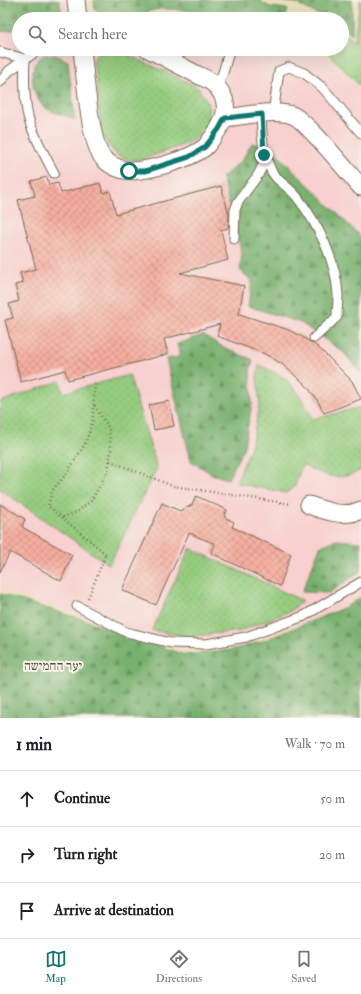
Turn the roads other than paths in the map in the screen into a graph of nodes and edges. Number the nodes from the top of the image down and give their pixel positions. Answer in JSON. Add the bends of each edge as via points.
{"nodes":[{"id":1,"x":76,"y":0,"type":"edge"},
{"id":2,"x":77,"y":12,"type":"edge"},
{"id":3,"x":0,"y":52,"type":"edge"},
{"id":4,"x":12,"y":55,"type":"edge"},
{"id":5,"x":15,"y":56,"type":"edge"},
{"id":6,"x":30,"y":56,"type":"edge"},
{"id":7,"x":83,"y":56,"type":"edge"},
{"id":8,"x":161,"y":56,"type":"edge"},
{"id":9,"x":228,"y":56,"type":"edge"},
{"id":10,"x":26,"y":59,"type":"junction"},
{"id":11,"x":0,"y":82,"type":"edge"},
{"id":12,"x":216,"y":88,"type":"junction"},
{"id":13,"x":267,"y":114,"type":"junction"},
{"id":14,"x":225,"y":118,"type":"junction"},
{"id":15,"x":361,"y":133,"type":"edge"},
{"id":16,"x":264,"y":155,"type":"junction"},
{"id":17,"x":54,"y":173,"type":"dead end"},
{"id":18,"x":361,"y":187,"type":"edge"},
{"id":19,"x":234,"y":239,"type":"dead end"},
{"id":20,"x":314,"y":338,"type":"dead end"},
{"id":21,"x":309,"y":505,"type":"road end"},
{"id":22,"x":361,"y":510,"type":"edge"},
{"id":23,"x":361,"y":582,"type":"edge"},
{"id":24,"x":80,"y":608,"type":"road end"}],
"edges":[{"from":1,"to":2,"type":"street"},
{"from":3,"to":4,"type":"lane"},
{"from":5,"to":10,"type":"lane"},
{"from":6,"to":10,"type":"lane"},
{"from":7,"to":14,"type":"street","via":[[94,141],[104,160],[115,167],[129,171],[145,171],[189,157],[205,147]]},
{"from":8,"to":12,"type":"street","via":[[212,83]]},
{"from":9,"to":12,"type":"lane"},
{"from":10,"to":11,"type":"lane","via":[[9,71]]},
{"from":10,"to":17,"type":"lane","via":[[24,75],[29,121]]},
{"from":12,"to":14,"type":"street","via":[[226,105]]},
{"from":13,"to":14,"type":"street"},
{"from":13,"to":15,"type":"lane","via":[[279,71],[289,67],[304,73],[323,88]]},
{"from":13,"to":16,"type":"lane"},
{"from":13,"to":18,"type":"street","via":[[294,116]]},
{"from":16,"to":19,"type":"lane","via":[[258,175],[235,210]]},
{"from":16,"to":20,"type":"lane","via":[[277,180],[296,196],[320,232],[333,268],[338,295],[337,317]]},
{"from":21,"to":22,"type":"street","via":[[341,514]]},
{"from":23,"to":24,"type":"lane","via":[[304,616],[246,637],[206,644],[171,643],[126,632]]}]}
